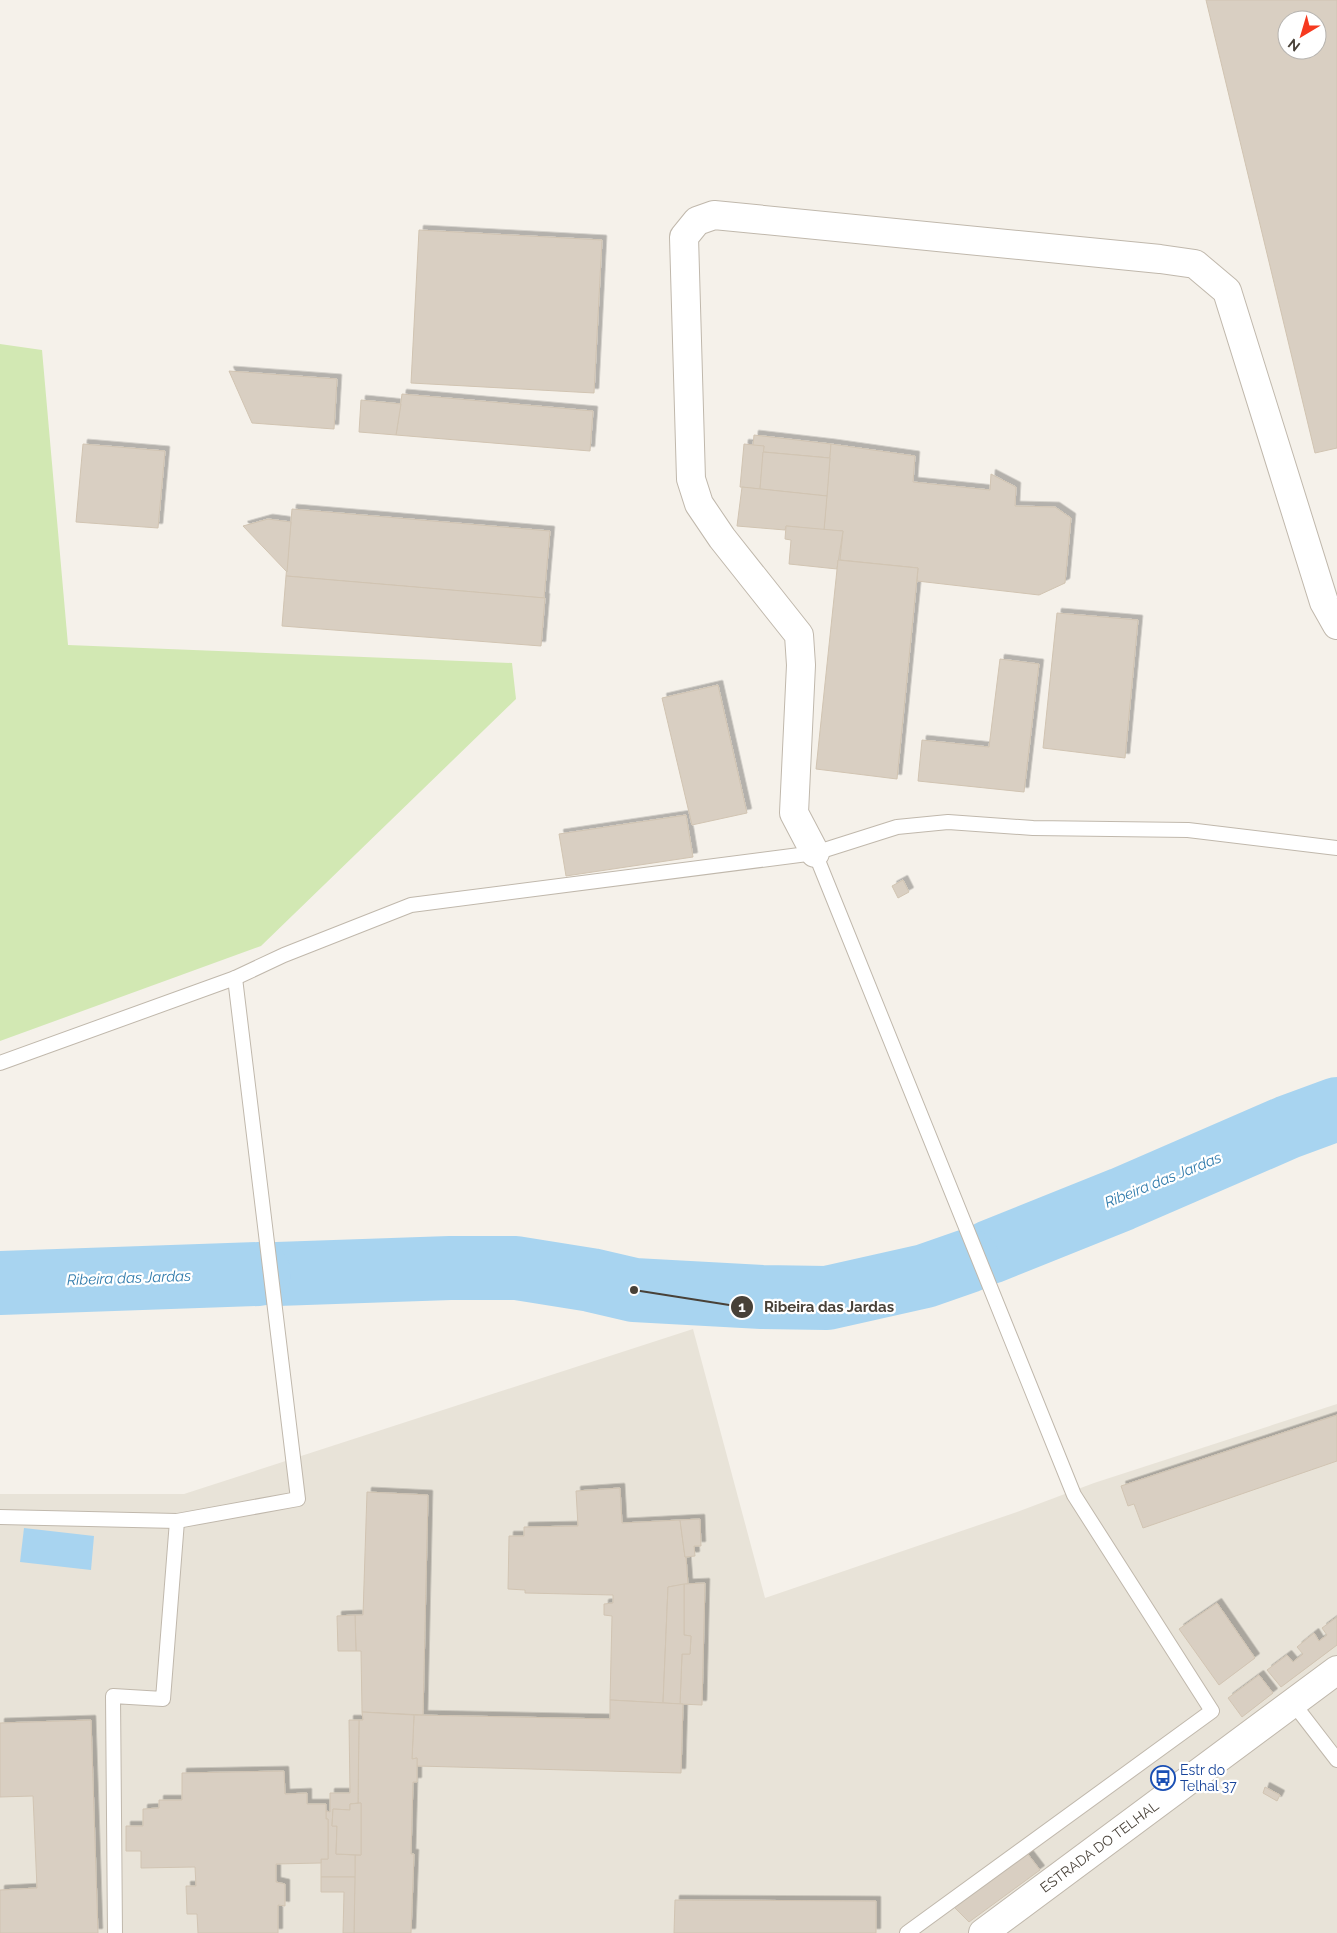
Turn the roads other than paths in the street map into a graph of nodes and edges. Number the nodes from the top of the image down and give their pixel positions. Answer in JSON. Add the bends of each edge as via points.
{"nodes":[{"id":1,"x":1337,"y":625,"type":"edge"},
{"id":2,"x":1337,"y":848,"type":"edge"},
{"id":3,"x":814,"y":852,"type":"junction"},
{"id":4,"x":235,"y":978,"type":"junction"},
{"id":5,"x":0,"y":1064,"type":"edge"},
{"id":6,"x":0,"y":1517,"type":"edge"},
{"id":7,"x":177,"y":1521,"type":"junction"},
{"id":8,"x":1337,"y":1670,"type":"edge"},
{"id":9,"x":1293,"y":1703,"type":"junction"},
{"id":10,"x":1337,"y":1760,"type":"edge"},
{"id":11,"x":115,"y":1933,"type":"edge"},
{"id":12,"x":907,"y":1933,"type":"edge"},
{"id":13,"x":983,"y":1933,"type":"edge"}],
"edges":[{"from":1,"to":3,"type":"street","via":[[1324,602],[1227,290],[1195,264],[714,215],[697,221],[684,238],[692,480],[699,504],[722,538],[799,635],[801,665],[794,813]]},
{"from":2,"to":3,"type":"lane","via":[[1188,830],[1032,828],[948,822],[897,827]]},
{"from":3,"to":4,"type":"lane","via":[[411,905]]},
{"from":3,"to":12,"type":"lane","via":[[1074,1495],[1212,1711]]},
{"from":4,"to":5,"type":"lane"},
{"from":4,"to":7,"type":"lane","via":[[298,1498]]},
{"from":6,"to":7,"type":"lane"},
{"from":7,"to":11,"type":"lane","via":[[163,1699],[113,1696]]},
{"from":8,"to":9,"type":"street","name":"ESTRADA DO TELHAL"},
{"from":9,"to":10,"type":"lane"},
{"from":9,"to":13,"type":"street","name":"ESTRADA DO TELHAL"}]}
